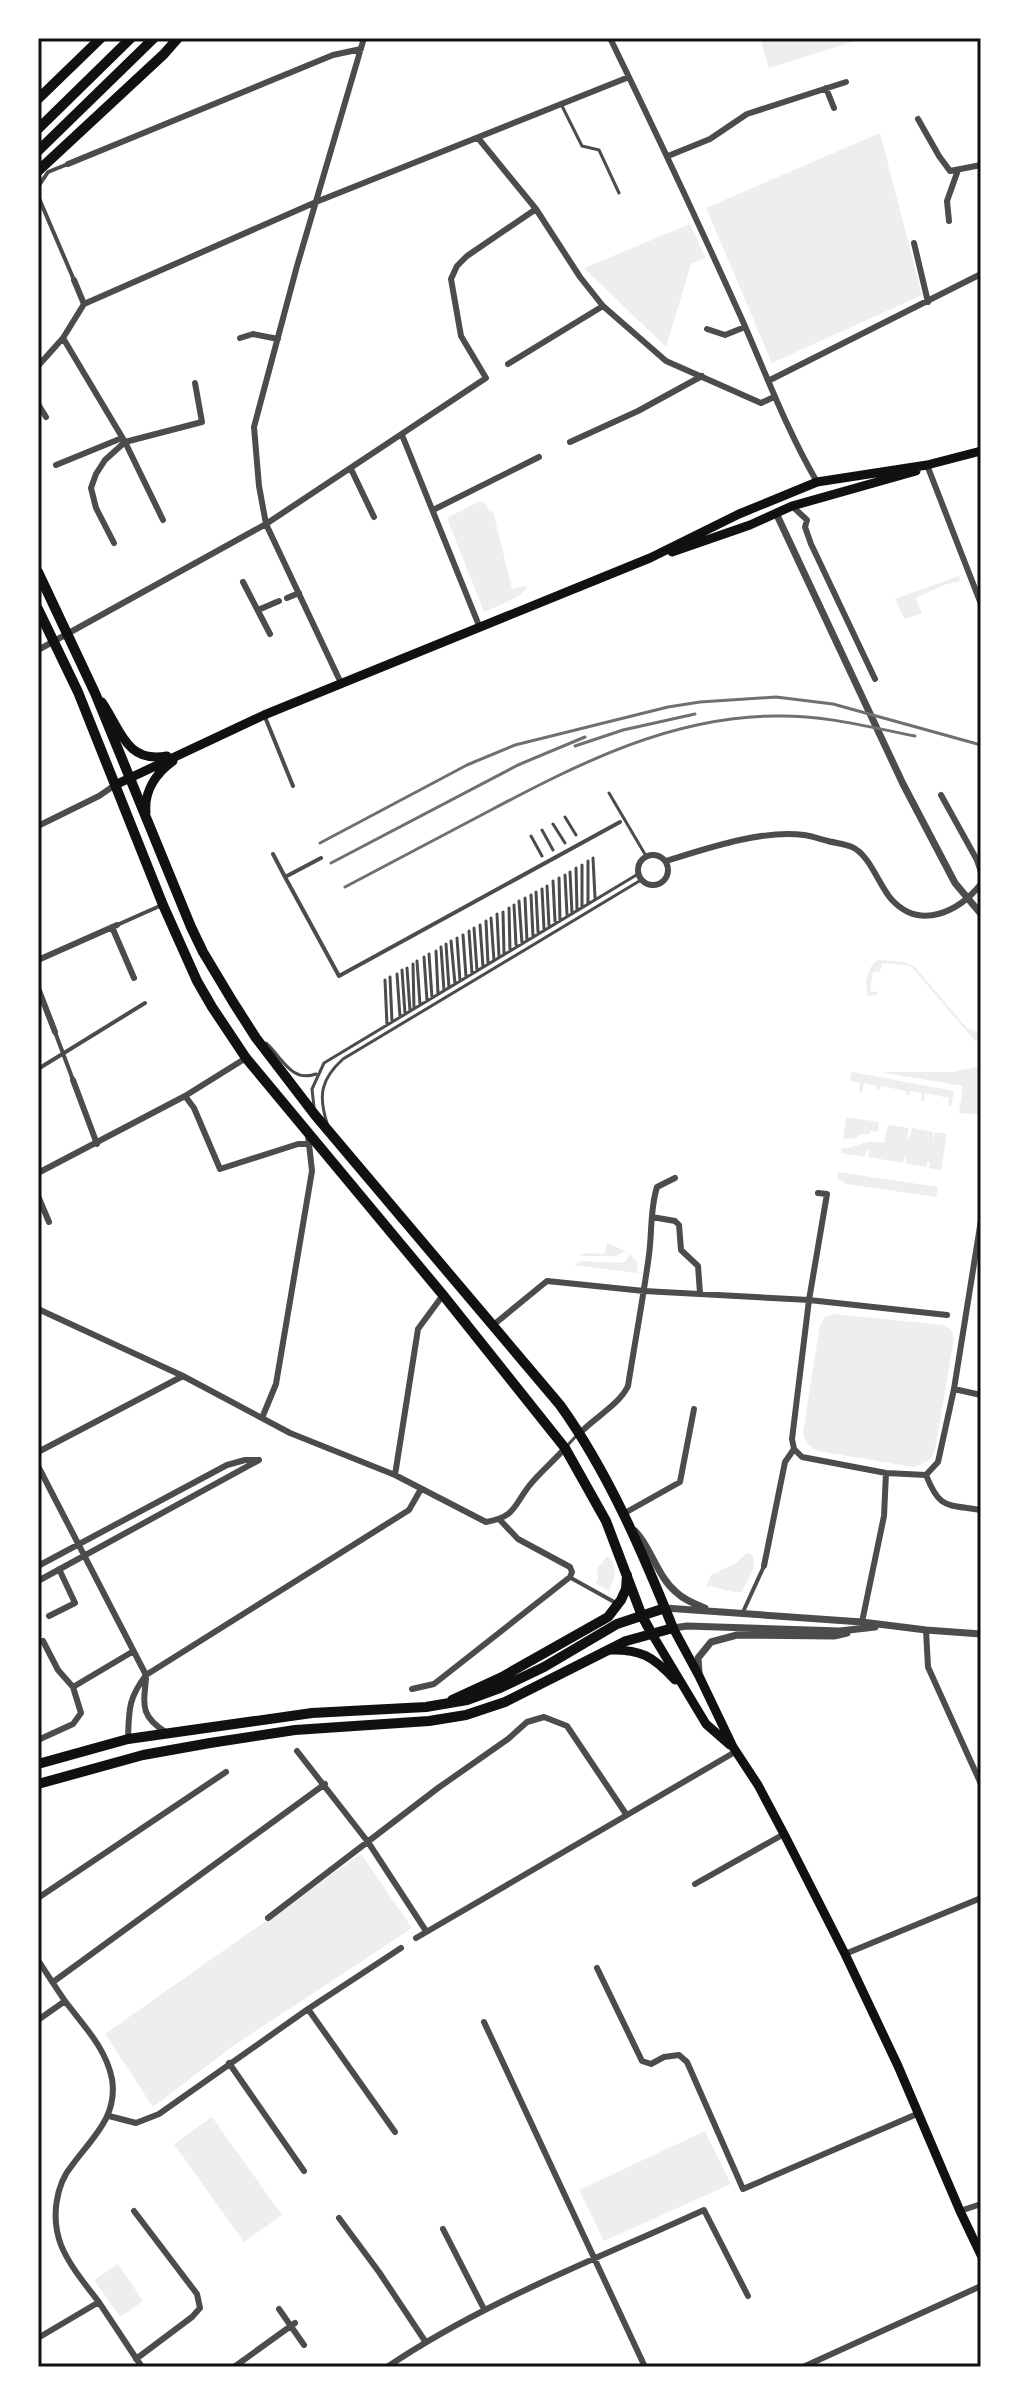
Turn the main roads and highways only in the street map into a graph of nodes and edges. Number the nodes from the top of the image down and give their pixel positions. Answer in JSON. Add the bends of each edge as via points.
{"nodes":[{"id":1,"x":101,"y":38,"type":"edge"},
{"id":2,"x":131,"y":38,"type":"edge"},
{"id":3,"x":154,"y":38,"type":"edge"},
{"id":4,"x":178,"y":38,"type":"edge"},
{"id":5,"x":38,"y":99,"type":"edge"},
{"id":6,"x":38,"y":129,"type":"edge"},
{"id":7,"x":38,"y":151,"type":"edge"},
{"id":8,"x":43,"y":172,"type":"edge"},
{"id":9,"x":981,"y":451,"type":"edge"},
{"id":10,"x":927,"y":465,"type":"junction"},
{"id":11,"x":768,"y":503,"type":"junction"},
{"id":12,"x":776,"y":513,"type":"junction"},
{"id":13,"x":650,"y":558,"type":"junction"},
{"id":14,"x":38,"y":572,"type":"edge"},
{"id":15,"x":38,"y":609,"type":"edge"},
{"id":16,"x":95,"y":693,"type":"junction"},
{"id":17,"x":195,"y":746,"type":"junction"},
{"id":18,"x":176,"y":754,"type":"junction"},
{"id":19,"x":130,"y":778,"type":"junction"},
{"id":20,"x":115,"y":785,"type":"junction"},
{"id":21,"x":147,"y":821,"type":"junction"},
{"id":22,"x":628,"y":1573,"type":"junction"},
{"id":23,"x":665,"y":1608,"type":"junction"},
{"id":24,"x":642,"y":1616,"type":"junction"},
{"id":25,"x":673,"y":1628,"type":"junction"},
{"id":26,"x":652,"y":1634,"type":"junction"},
{"id":27,"x":607,"y":1650,"type":"junction"},
{"id":28,"x":688,"y":1694,"type":"junction"},
{"id":29,"x":447,"y":1704,"type":"junction"},
{"id":30,"x":734,"y":1750,"type":"junction"},
{"id":31,"x":38,"y":1764,"type":"edge"},
{"id":32,"x":38,"y":1784,"type":"edge"},
{"id":33,"x":981,"y":2255,"type":"edge"}],
"edges":[{"from":1,"to":5,"type":"highway"},
{"from":2,"to":6,"type":"highway"},
{"from":3,"to":7,"type":"highway"},
{"from":4,"to":8,"type":"highway"},
{"from":9,"to":10,"type":"main road"},
{"from":10,"to":11,"type":"main road","via":[[817,482]]},
{"from":10,"to":12,"type":"main road"},
{"from":11,"to":12,"type":"main road"},
{"from":11,"to":13,"type":"main road"},
{"from":12,"to":13,"type":"main road"},
{"from":13,"to":17,"type":"main road"},
{"from":14,"to":16,"type":"highway"},
{"from":15,"to":20,"type":"highway"},
{"from":16,"to":18,"type":"main road","via":[[132,749],[152,757]]},
{"from":16,"to":19,"type":"highway"},
{"from":17,"to":18,"type":"main road"},
{"from":17,"to":21,"type":"main road","via":[[156,775],[146,801]]},
{"from":18,"to":19,"type":"main road"},
{"from":19,"to":20,"type":"main road"},
{"from":19,"to":21,"type":"highway"},
{"from":20,"to":22,"type":"highway","via":[[197,981],[246,1058],[565,1448]]},
{"from":21,"to":23,"type":"highway","via":[[203,952],[256,1038],[560,1405],[625,1519]]},
{"from":22,"to":24,"type":"highway"},
{"from":22,"to":29,"type":"highway","via":[[626,1589],[608,1617]]},
{"from":23,"to":24,"type":"highway"},
{"from":23,"to":25,"type":"highway"},
{"from":24,"to":26,"type":"highway"},
{"from":24,"to":29,"type":"highway","via":[[617,1624],[500,1688]]},
{"from":25,"to":26,"type":"highway"},
{"from":25,"to":30,"type":"main road"},
{"from":26,"to":27,"type":"highway"},
{"from":26,"to":28,"type":"main road"},
{"from":27,"to":28,"type":"main road","via":[[633,1650],[654,1659]]},
{"from":27,"to":32,"type":"highway","via":[[505,1702],[466,1715],[210,1743]]},
{"from":28,"to":30,"type":"main road","via":[[706,1724]]},
{"from":29,"to":31,"type":"highway","via":[[312,1713],[128,1739]]},
{"from":30,"to":33,"type":"main road","via":[[758,1785],[845,1954]]}]}
